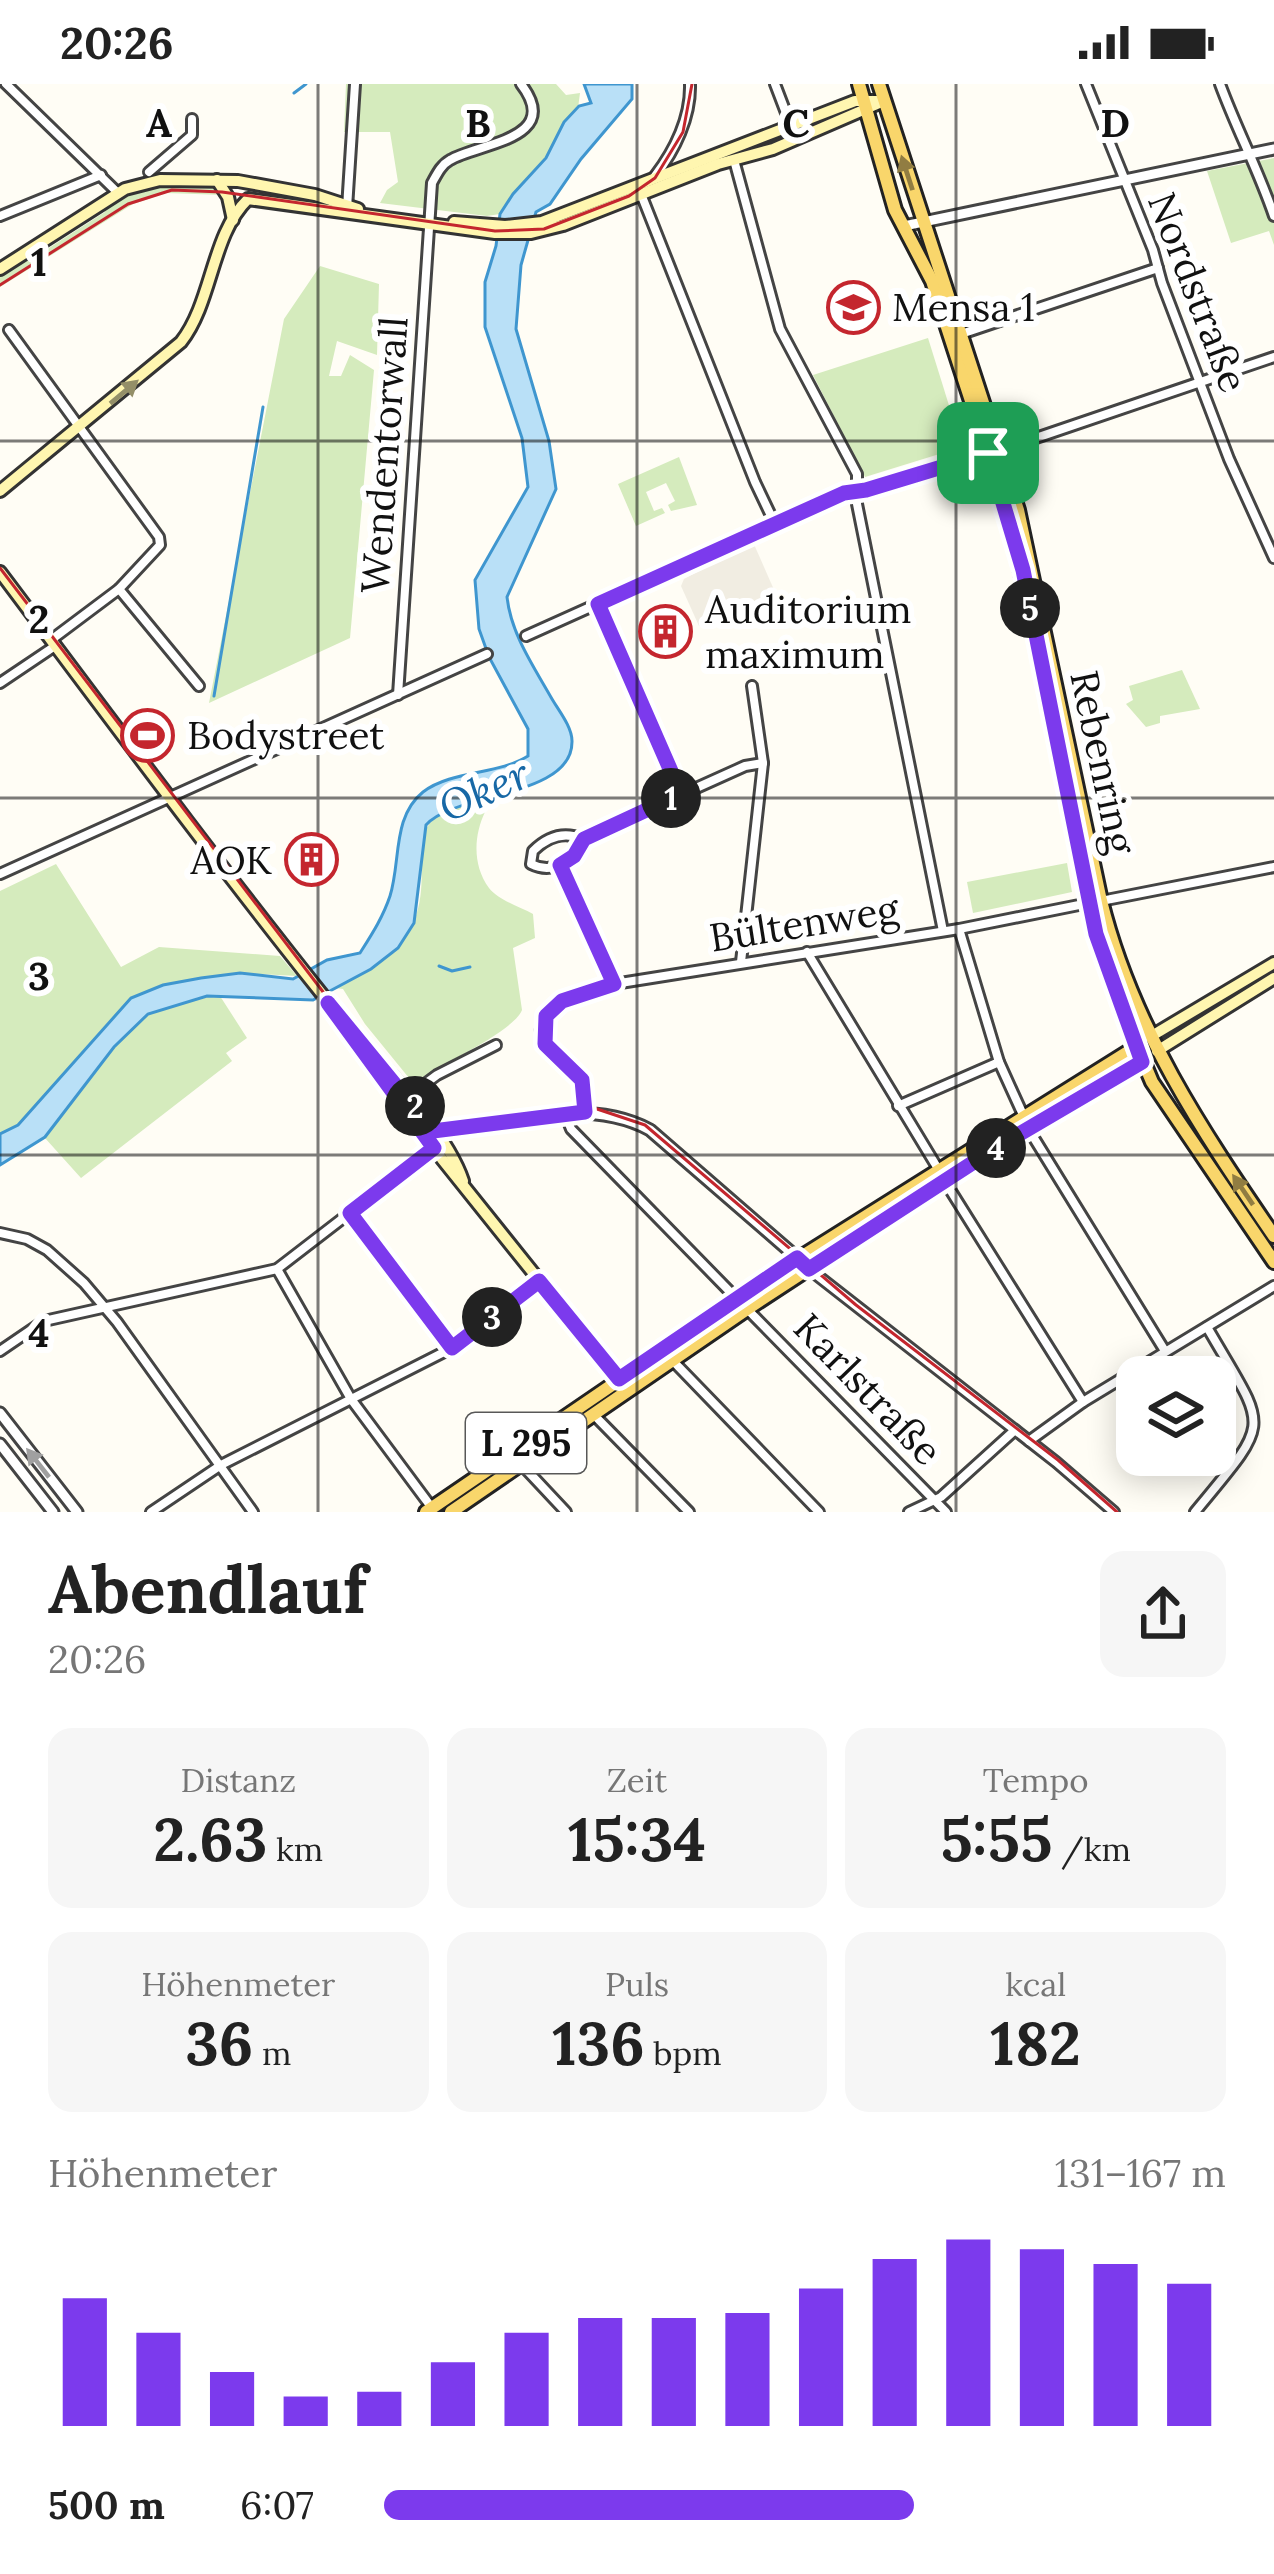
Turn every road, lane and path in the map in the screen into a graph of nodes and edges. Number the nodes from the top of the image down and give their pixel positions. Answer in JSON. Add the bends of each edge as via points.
{"nodes":[{"id":1,"x":7,"y":84,"type":"edge"},
{"id":2,"x":355,"y":84,"type":"edge"},
{"id":3,"x":520,"y":84,"type":"edge"},
{"id":4,"x":690,"y":84,"type":"edge"},
{"id":5,"x":775,"y":84,"type":"edge"},
{"id":6,"x":879,"y":84,"type":"edge"},
{"id":7,"x":1086,"y":84,"type":"edge"},
{"id":8,"x":1220,"y":84,"type":"edge"},
{"id":9,"x":863,"y":98,"type":"edge"},
{"id":10,"x":884,"y":101,"type":"junction"},
{"id":11,"x":192,"y":119,"type":"dead end"},
{"id":12,"x":791,"y":126,"type":"junction"},
{"id":13,"x":1274,"y":149,"type":"edge"},
{"id":14,"x":1252,"y":153,"type":"junction"},
{"id":15,"x":734,"y":160,"type":"junction"},
{"id":16,"x":148,"y":172,"type":"dead end"},
{"id":17,"x":101,"y":175,"type":"junction"},
{"id":18,"x":217,"y":179,"type":"junction"},
{"id":19,"x":1124,"y":179,"type":"junction"},
{"id":20,"x":645,"y":188,"type":"junction"},
{"id":21,"x":118,"y":193,"type":"junction"},
{"id":22,"x":344,"y":209,"type":"junction"},
{"id":23,"x":0,"y":216,"type":"edge"},
{"id":24,"x":1274,"y":216,"type":"edge"},
{"id":25,"x":233,"y":220,"type":"junction"},
{"id":26,"x":429,"y":221,"type":"junction"},
{"id":27,"x":923,"y":221,"type":"junction"},
{"id":28,"x":904,"y":226,"type":"junction"},
{"id":29,"x":1157,"y":268,"type":"junction"},
{"id":30,"x":0,"y":269,"type":"edge"},
{"id":31,"x":9,"y":330,"type":"dead end"},
{"id":32,"x":961,"y":334,"type":"junction"},
{"id":33,"x":1274,"y":358,"type":"edge"},
{"id":34,"x":1200,"y":382,"type":"junction"},
{"id":35,"x":81,"y":429,"type":"junction"},
{"id":36,"x":993,"y":451,"type":"junction"},
{"id":37,"x":0,"y":491,"type":"edge"},
{"id":38,"x":858,"y":491,"type":"junction"},
{"id":39,"x":774,"y":522,"type":"junction"},
{"id":40,"x":1274,"y":558,"type":"edge"},
{"id":41,"x":0,"y":572,"type":"edge"},
{"id":42,"x":119,"y":589,"type":"junction"},
{"id":43,"x":598,"y":604,"type":"junction"},
{"id":44,"x":526,"y":636,"type":"dead end"},
{"id":45,"x":53,"y":643,"type":"junction"},
{"id":46,"x":487,"y":654,"type":"dead end"},
{"id":47,"x":0,"y":683,"type":"edge"},
{"id":48,"x":199,"y":686,"type":"dead end"},
{"id":49,"x":752,"y":686,"type":"dead end"},
{"id":50,"x":398,"y":694,"type":"junction"},
{"id":51,"x":763,"y":764,"type":"junction"},
{"id":52,"x":681,"y":794,"type":"junction"},
{"id":53,"x":170,"y":798,"type":"junction"},
{"id":54,"x":584,"y":839,"type":"junction"},
{"id":55,"x":560,"y":865,"type":"junction"},
{"id":56,"x":1274,"y":867,"type":"edge"},
{"id":57,"x":0,"y":874,"type":"edge"},
{"id":58,"x":1095,"y":902,"type":"junction"},
{"id":59,"x":959,"y":929,"type":"junction"},
{"id":60,"x":943,"y":932,"type":"junction"},
{"id":61,"x":807,"y":952,"type":"junction"},
{"id":62,"x":741,"y":962,"type":"junction"},
{"id":63,"x":1274,"y":963,"type":"edge"},
{"id":64,"x":1274,"y":978,"type":"edge"},
{"id":65,"x":614,"y":984,"type":"junction"},
{"id":66,"x":1150,"y":1037,"type":"junction"},
{"id":67,"x":496,"y":1045,"type":"dead end"},
{"id":68,"x":1136,"y":1047,"type":"junction"},
{"id":69,"x":1157,"y":1051,"type":"junction"},
{"id":70,"x":999,"y":1062,"type":"junction"},
{"id":71,"x":1142,"y":1062,"type":"junction"},
{"id":72,"x":404,"y":1101,"type":"junction"},
{"id":73,"x":898,"y":1106,"type":"junction"},
{"id":74,"x":585,"y":1112,"type":"junction"},
{"id":75,"x":565,"y":1114,"type":"junction"},
{"id":76,"x":1026,"y":1123,"type":"junction"},
{"id":77,"x":432,"y":1138,"type":"junction"},
{"id":78,"x":942,"y":1176,"type":"junction"},
{"id":79,"x":350,"y":1213,"type":"junction"},
{"id":80,"x":0,"y":1233,"type":"edge"},
{"id":81,"x":1274,"y":1236,"type":"edge"},
{"id":82,"x":797,"y":1258,"type":"junction"},
{"id":83,"x":1274,"y":1262,"type":"edge"},
{"id":84,"x":277,"y":1269,"type":"junction"},
{"id":85,"x":809,"y":1269,"type":"junction"},
{"id":86,"x":539,"y":1281,"type":"junction"},
{"id":87,"x":1274,"y":1286,"type":"edge"},
{"id":88,"x":742,"y":1304,"type":"junction"},
{"id":89,"x":105,"y":1309,"type":"junction"},
{"id":90,"x":1207,"y":1327,"type":"junction"},
{"id":91,"x":452,"y":1348,"type":"junction"},
{"id":92,"x":0,"y":1351,"type":"edge"},
{"id":93,"x":1165,"y":1351,"type":"junction"},
{"id":94,"x":672,"y":1360,"type":"junction"},
{"id":95,"x":623,"y":1384,"type":"junction"},
{"id":96,"x":351,"y":1400,"type":"junction"},
{"id":97,"x":1083,"y":1402,"type":"junction"},
{"id":98,"x":0,"y":1413,"type":"edge"},
{"id":99,"x":593,"y":1414,"type":"junction"},
{"id":100,"x":1015,"y":1430,"type":"junction"},
{"id":101,"x":1029,"y":1441,"type":"junction"},
{"id":102,"x":0,"y":1444,"type":"edge"},
{"id":103,"x":521,"y":1464,"type":"junction"},
{"id":104,"x":221,"y":1465,"type":"junction"},
{"id":105,"x":933,"y":1499,"type":"junction"},
{"id":106,"x":429,"y":1510,"type":"edge"},
{"id":107,"x":52,"y":1512,"type":"edge"},
{"id":108,"x":77,"y":1512,"type":"edge"},
{"id":109,"x":152,"y":1512,"type":"edge"},
{"id":110,"x":253,"y":1512,"type":"edge"},
{"id":111,"x":452,"y":1512,"type":"edge"},
{"id":112,"x":566,"y":1512,"type":"edge"},
{"id":113,"x":689,"y":1512,"type":"edge"},
{"id":114,"x":819,"y":1512,"type":"edge"},
{"id":115,"x":910,"y":1512,"type":"edge"},
{"id":116,"x":946,"y":1512,"type":"edge"},
{"id":117,"x":1114,"y":1512,"type":"edge"},
{"id":118,"x":1195,"y":1512,"type":"edge"}],
"edges":[{"from":1,"to":17,"type":"street"},
{"from":2,"to":22,"type":"street"},
{"from":3,"to":26,"type":"street","name":"Wendentorwall","via":[[531,101],[526,125],[443,164],[432,183]]},
{"from":4,"to":20,"type":"street","via":[[681,130]]},
{"from":5,"to":12,"type":"street"},
{"from":6,"to":10,"type":"main road","name":"Rebenring"},
{"from":7,"to":19,"type":"street","name":"Nordstraße"},
{"from":8,"to":14,"type":"street"},
{"from":9,"to":10,"type":"main road"},
{"from":9,"to":12,"type":"main road"},
{"from":9,"to":15,"type":"main road"},
{"from":9,"to":28,"type":"main road","name":"Rebenring"},
{"from":27,"to":10,"type":"main road","name":"Rebenring","one_way":true},
{"from":11,"to":16,"type":"street","via":[[192,135]]},
{"from":12,"to":20,"type":"main road"},
{"from":13,"to":14,"type":"street"},
{"from":14,"to":19,"type":"street"},
{"from":14,"to":24,"type":"street"},
{"from":15,"to":20,"type":"main road"},
{"from":15,"to":38,"type":"street","via":[[780,328],[857,474]]},
{"from":17,"to":21,"type":"street"},
{"from":17,"to":23,"type":"street"},
{"from":18,"to":21,"type":"main road","via":[[160,180]]},
{"from":18,"to":22,"type":"main road","via":[[315,195]]},
{"from":18,"to":25,"type":"main road"},
{"from":19,"to":27,"type":"street"},
{"from":19,"to":29,"type":"street","name":"Nordstraße"},
{"from":20,"to":26,"type":"main road","via":[[532,229]]},
{"from":20,"to":39,"type":"street"},
{"from":21,"to":30,"type":"main road"},
{"from":22,"to":25,"type":"main road","via":[[248,199]]},
{"from":22,"to":26,"type":"main road"},
{"from":35,"to":25,"type":"main road","one_way":true,"via":[[184,338]]},
{"from":26,"to":50,"type":"street","name":"Wendentorwall"},
{"from":27,"to":28,"type":"street"},
{"from":27,"to":32,"type":"main road","name":"Rebenring"},
{"from":28,"to":36,"type":"main road","name":"Rebenring","via":[[932,280]]},
{"from":29,"to":32,"type":"street"},
{"from":29,"to":34,"type":"street","name":"Nordstraße"},
{"from":31,"to":35,"type":"street"},
{"from":32,"to":36,"type":"main road","name":"Rebenring"},
{"from":33,"to":34,"type":"street"},
{"from":34,"to":36,"type":"street"},
{"from":34,"to":40,"type":"street","name":"Nordstraße"},
{"from":35,"to":37,"type":"main road"},
{"from":35,"to":42,"type":"street","via":[[159,537]]},
{"from":36,"to":38,"type":"street"},
{"from":36,"to":58,"type":"main road","name":"Rebenring","via":[[1035,579]]},
{"from":38,"to":39,"type":"street"},
{"from":38,"to":60,"type":"street"},
{"from":39,"to":43,"type":"street"},
{"from":41,"to":45,"type":"main road"},
{"from":42,"to":45,"type":"street"},
{"from":42,"to":48,"type":"street"},
{"from":43,"to":44,"type":"street"},
{"from":43,"to":52,"type":"street"},
{"from":45,"to":47,"type":"street"},
{"from":45,"to":53,"type":"main road"},
{"from":46,"to":50,"type":"street"},
{"from":49,"to":51,"type":"street"},
{"from":50,"to":53,"type":"street"},
{"from":51,"to":52,"type":"street"},
{"from":51,"to":62,"type":"street"},
{"from":52,"to":54,"type":"street"},
{"from":53,"to":57,"type":"street"},
{"from":53,"to":72,"type":"main road"},
{"from":54,"to":55,"type":"street"},
{"from":54,"to":55,"type":"street","via":[[553,837],[530,857],[536,867]]},
{"from":55,"to":65,"type":"street"},
{"from":56,"to":58,"type":"street","name":"Bültenweg"},
{"from":58,"to":59,"type":"street","name":"Bültenweg"},
{"from":58,"to":66,"type":"main road","name":"Rebenring"},
{"from":58,"to":68,"type":"main road","name":"Rebenring"},
{"from":59,"to":60,"type":"street","name":"Bültenweg"},
{"from":59,"to":70,"type":"street"},
{"from":60,"to":61,"type":"street","name":"Bültenweg"},
{"from":61,"to":62,"type":"street","name":"Bültenweg"},
{"from":61,"to":73,"type":"street"},
{"from":62,"to":65,"type":"street","name":"Bültenweg"},
{"from":63,"to":66,"type":"main road"},
{"from":64,"to":69,"type":"main road"},
{"from":65,"to":74,"type":"street","name":"Bültenweg","via":[[555,1004],[544,1026],[545,1044],[584,1084]]},
{"from":66,"to":68,"type":"main road","number":"L 295"},
{"from":66,"to":69,"type":"main road","name":"Rebenring"},
{"from":67,"to":72,"type":"street"},
{"from":68,"to":71,"type":"main road","name":"Rebenring"},
{"from":68,"to":76,"type":"main road","number":"L 295"},
{"from":69,"to":71,"type":"main road","number":"L 295"},
{"from":81,"to":69,"type":"main road","name":"Rebenring","one_way":true},
{"from":70,"to":73,"type":"street"},
{"from":70,"to":76,"type":"street"},
{"from":71,"to":76,"type":"main road","number":"L 295"},
{"from":71,"to":83,"type":"main road","name":"Rebenring"},
{"from":72,"to":77,"type":"main road"},
{"from":73,"to":78,"type":"street"},
{"from":74,"to":75,"type":"street"},
{"from":74,"to":82,"type":"street","via":[[650,1130]]},
{"from":75,"to":77,"type":"street"},
{"from":75,"to":88,"type":"street","name":"Karlstraße"},
{"from":76,"to":78,"type":"main road","number":"L 295"},
{"from":76,"to":93,"type":"street"},
{"from":77,"to":79,"type":"street"},
{"from":77,"to":86,"type":"main road"},
{"from":78,"to":82,"type":"main road","number":"L 295"},
{"from":78,"to":85,"type":"main road","number":"L 295"},
{"from":78,"to":97,"type":"street"},
{"from":79,"to":84,"type":"street"},
{"from":79,"to":91,"type":"street"},
{"from":80,"to":89,"type":"street","via":[[47,1250]]},
{"from":82,"to":85,"type":"street"},
{"from":82,"to":88,"type":"main road","number":"L 295"},
{"from":84,"to":89,"type":"street"},
{"from":84,"to":96,"type":"street"},
{"from":85,"to":88,"type":"main road","number":"L 295"},
{"from":85,"to":100,"type":"street"},
{"from":86,"to":91,"type":"street"},
{"from":86,"to":95,"type":"main road"},
{"from":87,"to":90,"type":"street"},
{"from":88,"to":94,"type":"main road","number":"L 295"},
{"from":88,"to":95,"type":"main road","number":"L 295"},
{"from":88,"to":105,"type":"street","name":"Karlstraße"},
{"from":89,"to":92,"type":"street","via":[[37,1324]]},
{"from":89,"to":104,"type":"street"},
{"from":90,"to":93,"type":"street"},
{"from":90,"to":118,"type":"street","via":[[1258,1426],[1248,1451]]},
{"from":91,"to":96,"type":"street"},
{"from":93,"to":97,"type":"street"},
{"from":94,"to":95,"type":"main road","number":"L 295"},
{"from":94,"to":114,"type":"street"},
{"from":95,"to":99,"type":"main road","number":"L 295"},
{"from":95,"to":106,"type":"main road","number":"L 295"},
{"from":96,"to":104,"type":"street"},
{"from":96,"to":106,"type":"street"},
{"from":97,"to":101,"type":"street"},
{"from":108,"to":98,"type":"street","one_way":true},
{"from":99,"to":103,"type":"main road","number":"L 295"},
{"from":99,"to":113,"type":"street"},
{"from":100,"to":101,"type":"street"},
{"from":100,"to":105,"type":"street"},
{"from":101,"to":117,"type":"street"},
{"from":102,"to":107,"type":"street"},
{"from":103,"to":111,"type":"main road","number":"L 295"},
{"from":103,"to":112,"type":"street"},
{"from":104,"to":109,"type":"street"},
{"from":104,"to":110,"type":"street"},
{"from":105,"to":115,"type":"street"},
{"from":105,"to":116,"type":"street","name":"Karlstraße"}]}
